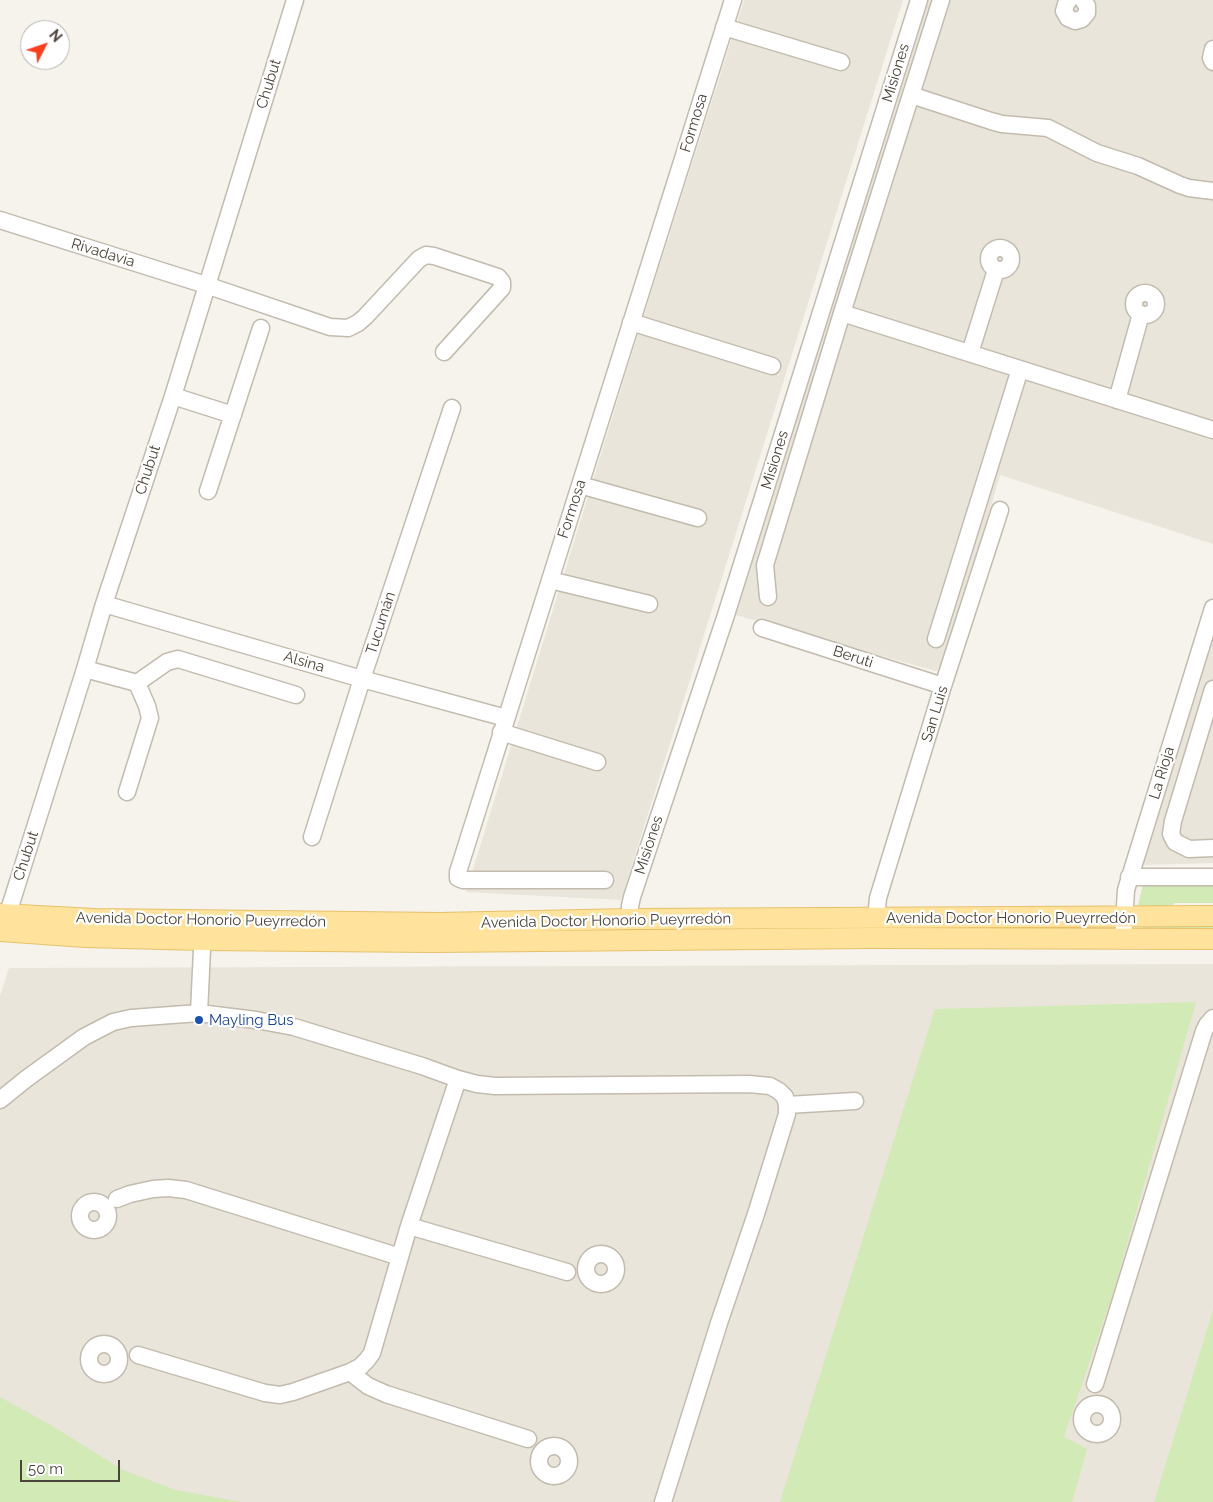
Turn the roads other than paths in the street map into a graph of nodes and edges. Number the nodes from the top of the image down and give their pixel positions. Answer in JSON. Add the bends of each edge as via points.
{"nodes":[{"id":1,"x":295,"y":0,"type":"edge"},
{"id":2,"x":733,"y":0,"type":"edge"},
{"id":3,"x":919,"y":0,"type":"edge"},
{"id":4,"x":940,"y":0,"type":"edge"},
{"id":5,"x":1069,"y":0,"type":"edge"},
{"id":6,"x":1082,"y":0,"type":"edge"},
{"id":7,"x":724,"y":27,"type":"junction"},
{"id":8,"x":1213,"y":49,"type":"edge"},
{"id":9,"x":841,"y":62,"type":"dead end"},
{"id":10,"x":1213,"y":62,"type":"edge"},
{"id":11,"x":911,"y":95,"type":"junction"},
{"id":12,"x":1213,"y":191,"type":"edge"},
{"id":13,"x":0,"y":220,"type":"edge"},
{"id":14,"x":996,"y":270,"type":"dead end"},
{"id":15,"x":206,"y":285,"type":"junction"},
{"id":16,"x":842,"y":313,"type":"junction"},
{"id":17,"x":1141,"y":314,"type":"dead end"},
{"id":18,"x":631,"y":322,"type":"junction"},
{"id":19,"x":261,"y":328,"type":"dead end"},
{"id":20,"x":444,"y":352,"type":"dead end"},
{"id":21,"x":970,"y":353,"type":"junction"},
{"id":22,"x":772,"y":366,"type":"dead end"},
{"id":23,"x":1020,"y":369,"type":"junction"},
{"id":24,"x":173,"y":396,"type":"junction"},
{"id":25,"x":1117,"y":400,"type":"junction"},
{"id":26,"x":452,"y":408,"type":"dead end"},
{"id":27,"x":233,"y":414,"type":"junction"},
{"id":28,"x":1213,"y":430,"type":"edge"},
{"id":29,"x":580,"y":485,"type":"junction"},
{"id":30,"x":208,"y":491,"type":"dead end"},
{"id":31,"x":1000,"y":510,"type":"dead end"},
{"id":32,"x":698,"y":518,"type":"dead end"},
{"id":33,"x":550,"y":580,"type":"junction"},
{"id":34,"x":768,"y":597,"type":"dead end"},
{"id":35,"x":104,"y":604,"type":"junction"},
{"id":36,"x":649,"y":604,"type":"dead end"},
{"id":37,"x":1213,"y":608,"type":"edge"},
{"id":38,"x":762,"y":628,"type":"dead end"},
{"id":39,"x":936,"y":639,"type":"dead end"},
{"id":40,"x":85,"y":669,"type":"junction"},
{"id":41,"x":362,"y":679,"type":"junction"},
{"id":42,"x":137,"y":684,"type":"junction"},
{"id":43,"x":943,"y":686,"type":"junction"},
{"id":44,"x":1213,"y":689,"type":"edge"},
{"id":45,"x":296,"y":695,"type":"dead end"},
{"id":46,"x":503,"y":725,"type":"junction"},
{"id":47,"x":597,"y":762,"type":"dead end"},
{"id":48,"x":127,"y":792,"type":"dead end"},
{"id":49,"x":312,"y":837,"type":"dead end"},
{"id":50,"x":1213,"y":848,"type":"edge"},
{"id":51,"x":1213,"y":877,"type":"edge"},
{"id":52,"x":1129,"y":878,"type":"junction"},
{"id":53,"x":605,"y":880,"type":"dead end"},
{"id":54,"x":1213,"y":916,"type":"edge"},
{"id":55,"x":1125,"y":917,"type":"junction"},
{"id":56,"x":876,"y":918,"type":"junction"},
{"id":57,"x":630,"y":919,"type":"junction"},
{"id":58,"x":2,"y":926,"type":"edge"},
{"id":59,"x":202,"y":930,"type":"junction"},
{"id":60,"x":1213,"y":939,"type":"edge"},
{"id":61,"x":1123,"y":940,"type":"junction"},
{"id":62,"x":199,"y":1013,"type":"junction"},
{"id":63,"x":1213,"y":1018,"type":"edge"},
{"id":64,"x":458,"y":1079,"type":"junction"},
{"id":65,"x":0,"y":1100,"type":"edge"},
{"id":66,"x":855,"y":1101,"type":"dead end"},
{"id":67,"x":787,"y":1106,"type":"junction"},
{"id":68,"x":116,"y":1199,"type":"junction"},
{"id":69,"x":98,"y":1202,"type":"junction"},
{"id":70,"x":108,"y":1216,"type":"junction"},
{"id":71,"x":409,"y":1226,"type":"junction"},
{"id":72,"x":400,"y":1257,"type":"junction"},
{"id":73,"x":587,"y":1264,"type":"junction"},
{"id":74,"x":567,"y":1272,"type":"junction"},
{"id":75,"x":594,"y":1282,"type":"junction"},
{"id":76,"x":112,"y":1346,"type":"junction"},
{"id":77,"x":138,"y":1355,"type":"junction"},
{"id":78,"x":118,"y":1363,"type":"junction"},
{"id":79,"x":350,"y":1372,"type":"junction"},
{"id":80,"x":1095,"y":1384,"type":"junction"},
{"id":81,"x":1102,"y":1404,"type":"junction"},
{"id":82,"x":1085,"y":1410,"type":"junction"},
{"id":83,"x":528,"y":1439,"type":"junction"},
{"id":84,"x":555,"y":1446,"type":"junction"},
{"id":85,"x":540,"y":1457,"type":"junction"},
{"id":86,"x":663,"y":1502,"type":"edge"}],
"edges":[{"from":1,"to":15,"type":"street","name":"Chubut"},
{"from":2,"to":7,"type":"street","name":"Formosa"},
{"from":3,"to":57,"type":"street","name":"Misiones","via":[[726,615],[632,897]]},
{"from":4,"to":11,"type":"street"},
{"from":5,"to":6,"type":"street","via":[[1064,11],[1075,21],[1087,13],[1087,6]]},
{"from":7,"to":9,"type":"street"},
{"from":7,"to":18,"type":"street","name":"Formosa"},
{"from":8,"to":10,"type":"street"},
{"from":11,"to":12,"type":"street","via":[[1002,124],[1048,128],[1093,151],[1180,185]]},
{"from":11,"to":16,"type":"street"},
{"from":13,"to":15,"type":"street","name":"Rivadavia"},
{"from":14,"to":21,"type":"street"},
{"from":15,"to":20,"type":"street","name":"Rivadavia","via":[[330,327],[348,328],[365,317],[419,259],[426,256],[498,277],[502,288]]},
{"from":15,"to":24,"type":"street","name":"Chubut"},
{"from":16,"to":21,"type":"street"},
{"from":16,"to":34,"type":"street","via":[[765,566]]},
{"from":17,"to":25,"type":"street"},
{"from":18,"to":22,"type":"street"},
{"from":18,"to":29,"type":"street","name":"Formosa"},
{"from":19,"to":27,"type":"street"},
{"from":21,"to":23,"type":"street"},
{"from":23,"to":25,"type":"street"},
{"from":23,"to":39,"type":"street"},
{"from":24,"to":27,"type":"street"},
{"from":24,"to":35,"type":"street","name":"Chubut"},
{"from":25,"to":28,"type":"street"},
{"from":26,"to":41,"type":"street","name":"Tucumán"},
{"from":27,"to":30,"type":"street"},
{"from":29,"to":32,"type":"street"},
{"from":29,"to":33,"type":"street","name":"Formosa"},
{"from":31,"to":43,"type":"street","name":"San Luis"},
{"from":33,"to":36,"type":"street"},
{"from":33,"to":46,"type":"street","name":"Formosa"},
{"from":35,"to":40,"type":"street","name":"Chubut"},
{"from":35,"to":41,"type":"street","name":"Alsina"},
{"from":37,"to":52,"type":"street","name":"La Rioja"},
{"from":38,"to":43,"type":"street","name":"Beruti"},
{"from":40,"to":42,"type":"street"},
{"from":40,"to":58,"type":"street","name":"Chubut"},
{"from":41,"to":46,"type":"street","name":"Alsina"},
{"from":41,"to":49,"type":"street","name":"Tucumán"},
{"from":42,"to":45,"type":"street","via":[[167,662],[178,659]]},
{"from":42,"to":48,"type":"street","via":[[150,718]]},
{"from":43,"to":56,"type":"street","name":"San Luis","via":[[878,898]]},
{"from":44,"to":50,"type":"street","via":[[1173,821],[1172,834],[1175,842],[1189,849]]},
{"from":46,"to":47,"type":"street","name":"Alsina"},
{"from":46,"to":53,"type":"street","name":"Formosa","via":[[458,878]]},
{"from":51,"to":52,"type":"street"},
{"from":52,"to":55,"type":"street","name":"La Rioja"},
{"from":54,"to":55,"type":"main road","name":"Avenida Doctor Honorio Pueyrredón"},
{"from":55,"to":56,"type":"main road","name":"Avenida Doctor Honorio Pueyrredón"},
{"from":55,"to":61,"type":"street","name":"La Rioja"},
{"from":56,"to":57,"type":"main road","name":"Avenida Doctor Honorio Pueyrredón"},
{"from":57,"to":59,"type":"main road","name":"Avenida Doctor Honorio Pueyrredón"},
{"from":58,"to":59,"type":"main road","name":"Avenida Doctor Honorio Pueyrredón","via":[[84,937]]},
{"from":59,"to":61,"type":"main road","name":"Avenida Doctor Honorio Pueyrredón","via":[[432,942],[870,938]]},
{"from":59,"to":62,"type":"street"},
{"from":60,"to":61,"type":"main road","name":"Avenida Doctor Honorio Pueyrredón"},
{"from":62,"to":64,"type":"street","via":[[294,1027]]},
{"from":62,"to":65,"type":"street","via":[[113,1022],[84,1037]]},
{"from":63,"to":80,"type":"street","via":[[1204,1031]]},
{"from":64,"to":67,"type":"street","via":[[495,1086],[749,1084],[770,1086],[779,1091]]},
{"from":64,"to":71,"type":"street"},
{"from":66,"to":67,"type":"street"},
{"from":67,"to":86,"type":"street","via":[[756,1214]]},
{"from":68,"to":69,"type":"street"},
{"from":68,"to":70,"type":"street"},
{"from":68,"to":72,"type":"street","via":[[153,1189],[186,1190]]},
{"from":69,"to":70,"type":"street","via":[[105,1207]]},
{"from":69,"to":70,"type":"street","via":[[88,1203],[81,1209],[80,1218],[84,1226],[97,1230],[105,1224]]},
{"from":71,"to":72,"type":"street"},
{"from":71,"to":74,"type":"street"},
{"from":72,"to":79,"type":"street","via":[[372,1353],[360,1367]]},
{"from":73,"to":74,"type":"street"},
{"from":73,"to":75,"type":"street","via":[[587,1274]]},
{"from":73,"to":75,"type":"street","via":[[593,1256],[602,1254],[611,1258],[616,1266],[612,1280],[603,1284]]},
{"from":74,"to":75,"type":"street"},
{"from":76,"to":77,"type":"street"},
{"from":76,"to":78,"type":"street","via":[[118,1353]]},
{"from":76,"to":78,"type":"street","via":[[97,1345],[90,1352],[89,1362],[94,1370],[103,1374],[113,1371]]},
{"from":77,"to":78,"type":"street"},
{"from":77,"to":79,"type":"street","via":[[280,1395]]},
{"from":79,"to":83,"type":"street","via":[[368,1386],[386,1394]]},
{"from":80,"to":81,"type":"street"},
{"from":80,"to":82,"type":"street"},
{"from":81,"to":82,"type":"street","via":[[1092,1404]]},
{"from":81,"to":82,"type":"street","via":[[1110,1410],[1112,1420],[1105,1432],[1095,1434],[1086,1429],[1082,1420]]},
{"from":83,"to":84,"type":"street"},
{"from":83,"to":85,"type":"street"},
{"from":84,"to":85,"type":"street","via":[[546,1449]]},
{"from":84,"to":85,"type":"street","via":[[564,1450],[569,1459],[568,1468],[561,1475],[551,1476],[543,1471]]}]}
